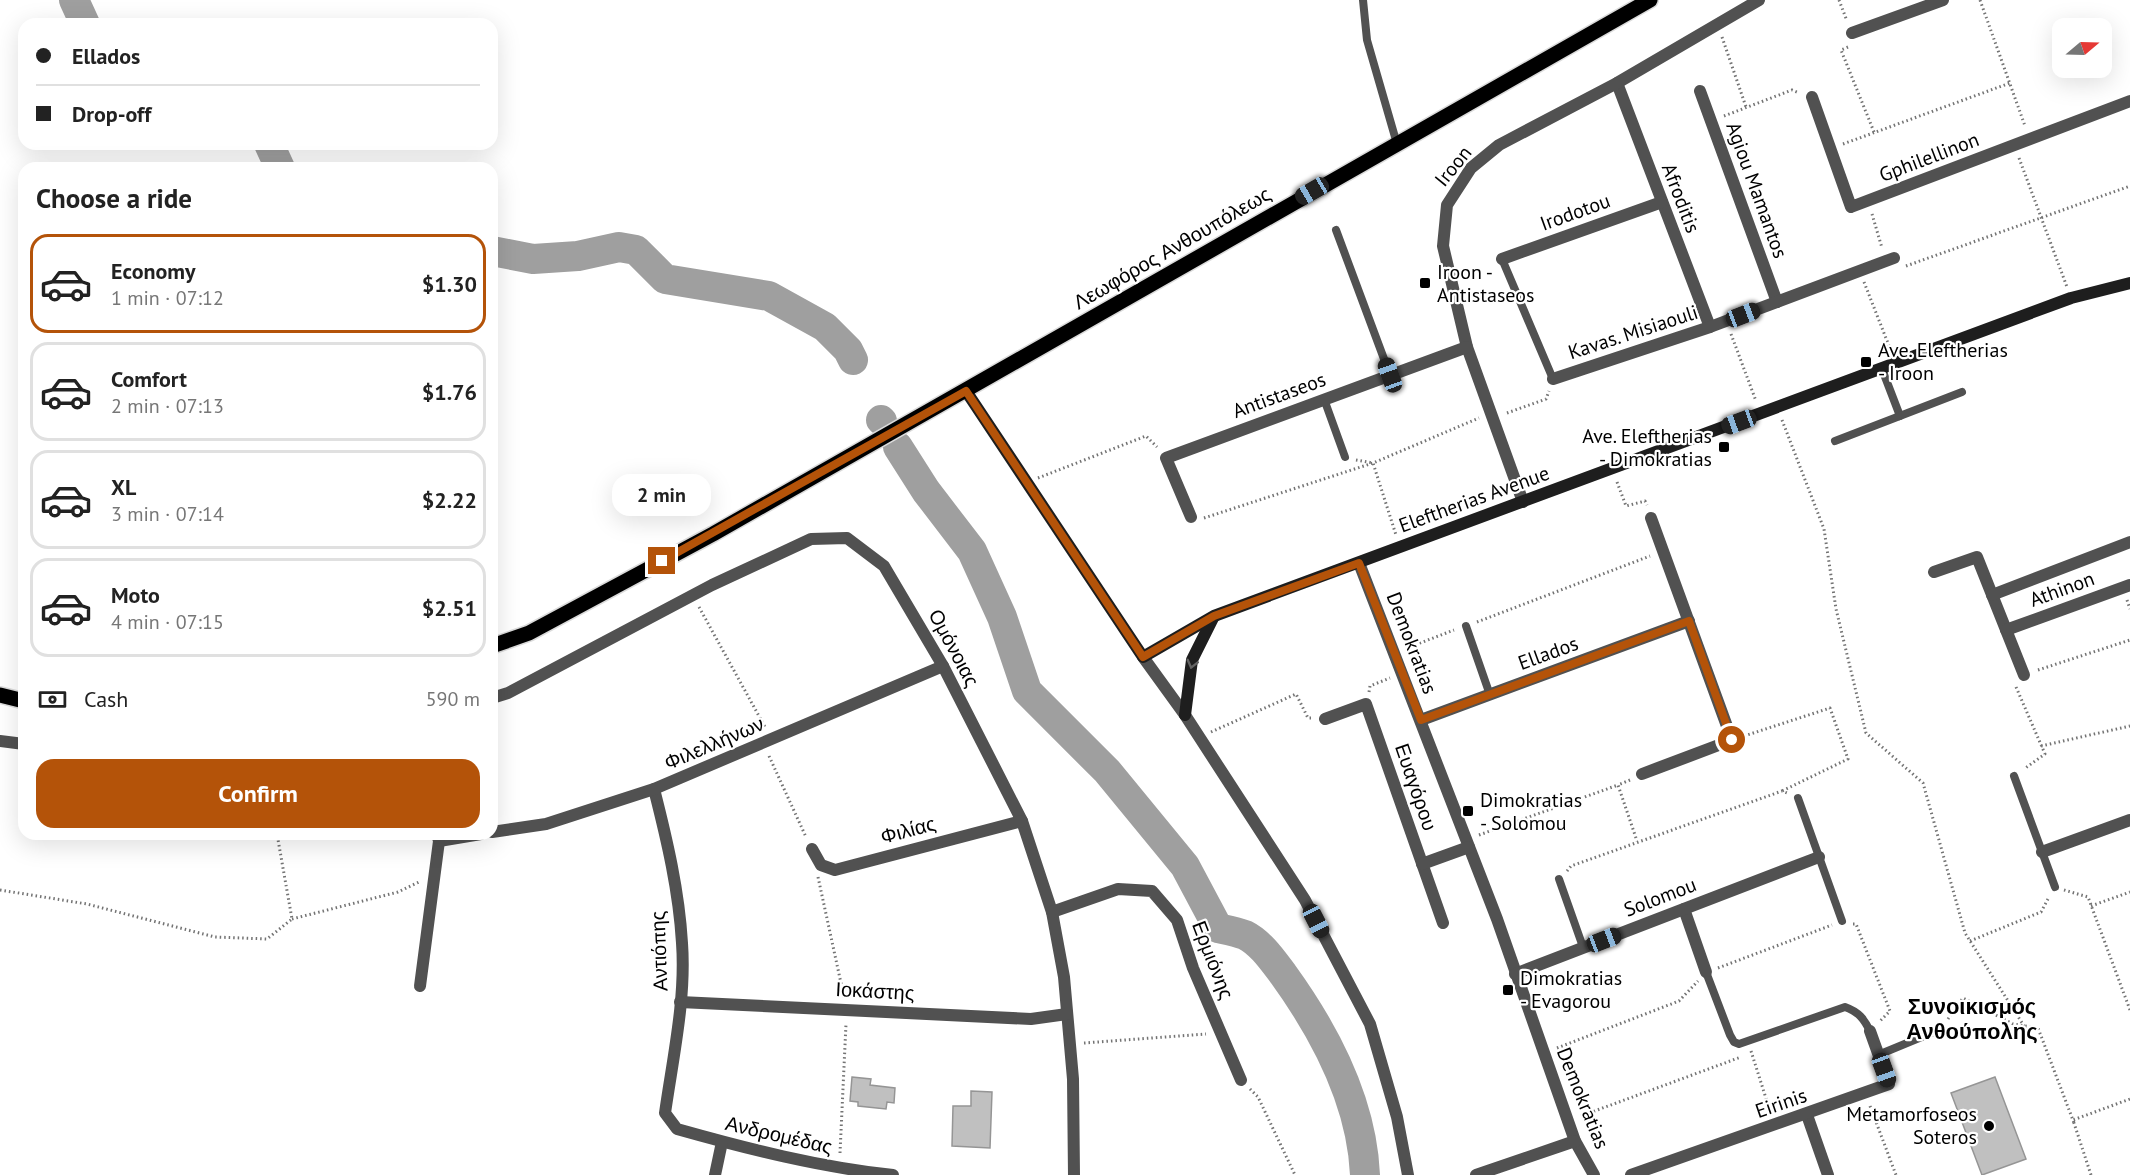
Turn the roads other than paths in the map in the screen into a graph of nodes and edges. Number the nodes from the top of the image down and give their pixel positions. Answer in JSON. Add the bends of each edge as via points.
{"nodes":[{"id":1,"x":1363,"y":0,"type":"edge"},
{"id":2,"x":1650,"y":0,"type":"edge"},
{"id":3,"x":1759,"y":0,"type":"edge"},
{"id":4,"x":1943,"y":0,"type":"edge"},
{"id":5,"x":1918,"y":4,"type":"edge"},
{"id":6,"x":1854,"y":38,"type":"road end"},
{"id":7,"x":1617,"y":82,"type":"junction"},
{"id":8,"x":1700,"y":91,"type":"dead end"},
{"id":9,"x":1812,"y":98,"type":"road end"},
{"id":10,"x":2130,"y":101,"type":"edge"},
{"id":11,"x":1397,"y":144,"type":"junction"},
{"id":12,"x":1662,"y":202,"type":"junction"},
{"id":13,"x":1336,"y":230,"type":"dead end"},
{"id":14,"x":1502,"y":259,"type":"joint"},
{"id":15,"x":1889,"y":259,"type":"road end"},
{"id":16,"x":2130,"y":283,"type":"edge"},
{"id":17,"x":1777,"y":302,"type":"junction"},
{"id":18,"x":1710,"y":327,"type":"junction"},
{"id":19,"x":1467,"y":347,"type":"junction"},
{"id":20,"x":1882,"y":369,"type":"junction"},
{"id":21,"x":1390,"y":375,"type":"junction"},
{"id":22,"x":1553,"y":379,"type":"joint"},
{"id":23,"x":966,"y":391,"type":"junction"},
{"id":24,"x":1962,"y":392,"type":"dead end"},
{"id":25,"x":1324,"y":399,"type":"junction"},
{"id":26,"x":1900,"y":416,"type":"junction"},
{"id":27,"x":1835,"y":441,"type":"dead end"},
{"id":28,"x":1345,"y":457,"type":"road end"},
{"id":29,"x":1523,"y":502,"type":"junction"},
{"id":30,"x":1191,"y":516,"type":"road end"},
{"id":31,"x":1651,"y":518,"type":"road end"},
{"id":32,"x":2130,"y":542,"type":"edge"},
{"id":33,"x":1359,"y":563,"type":"junction"},
{"id":34,"x":1934,"y":572,"type":"dead end"},
{"id":35,"x":2130,"y":585,"type":"edge"},
{"id":36,"x":1992,"y":594,"type":"junction"},
{"id":37,"x":1214,"y":616,"type":"junction"},
{"id":38,"x":1689,"y":621,"type":"junction"},
{"id":39,"x":1466,"y":626,"type":"road end"},
{"id":40,"x":2006,"y":630,"type":"junction"},
{"id":41,"x":498,"y":644,"type":"edge"},
{"id":42,"x":1143,"y":657,"type":"junction"},
{"id":43,"x":943,"y":666,"type":"junction"},
{"id":44,"x":2024,"y":675,"type":"road end"},
{"id":45,"x":0,"y":695,"type":"edge"},
{"id":46,"x":1490,"y":695,"type":"junction"},
{"id":47,"x":498,"y":696,"type":"edge"},
{"id":48,"x":18,"y":700,"type":"edge"},
{"id":49,"x":1185,"y":715,"type":"junction"},
{"id":50,"x":1325,"y":719,"type":"road end"},
{"id":51,"x":1421,"y":720,"type":"junction"},
{"id":52,"x":0,"y":741,"type":"edge"},
{"id":53,"x":18,"y":743,"type":"edge"},
{"id":54,"x":1642,"y":774,"type":"road end"},
{"id":55,"x":2014,"y":776,"type":"road end"},
{"id":56,"x":654,"y":789,"type":"junction"},
{"id":57,"x":1798,"y":798,"type":"road end"},
{"id":58,"x":2130,"y":820,"type":"edge"},
{"id":59,"x":1022,"y":821,"type":"junction"},
{"id":60,"x":498,"y":831,"type":"edge"},
{"id":61,"x":438,"y":840,"type":"edge"},
{"id":62,"x":1467,"y":843,"type":"junction"},
{"id":63,"x":812,"y":849,"type":"road end"},
{"id":64,"x":2042,"y":852,"type":"junction"},
{"id":65,"x":1819,"y":857,"type":"junction"},
{"id":66,"x":1422,"y":864,"type":"junction"},
{"id":67,"x":1559,"y":879,"type":"road end"},
{"id":68,"x":2055,"y":887,"type":"road end"},
{"id":69,"x":1684,"y":909,"type":"junction"},
{"id":70,"x":1052,"y":912,"type":"junction"},
{"id":71,"x":1842,"y":921,"type":"road end"},
{"id":72,"x":1443,"y":923,"type":"dead end"},
{"id":73,"x":1583,"y":947,"type":"junction"},
{"id":74,"x":1706,"y":972,"type":"joint"},
{"id":75,"x":1515,"y":974,"type":"junction"},
{"id":76,"x":420,"y":986,"type":"dead end"},
{"id":77,"x":680,"y":1002,"type":"junction"},
{"id":78,"x":1067,"y":1014,"type":"junction"},
{"id":79,"x":1941,"y":1029,"type":"road end"},
{"id":80,"x":1870,"y":1031,"type":"joint"},
{"id":81,"x":1878,"y":1055,"type":"junction"},
{"id":82,"x":1241,"y":1080,"type":"road end"},
{"id":83,"x":665,"y":1113,"type":"joint"},
{"id":84,"x":1807,"y":1115,"type":"junction"},
{"id":85,"x":1575,"y":1141,"type":"junction"},
{"id":86,"x":722,"y":1142,"type":"junction"},
{"id":87,"x":838,"y":1172,"type":"edge"},
{"id":88,"x":715,"y":1175,"type":"edge"},
{"id":89,"x":893,"y":1175,"type":"edge"},
{"id":90,"x":1074,"y":1175,"type":"edge"},
{"id":91,"x":1408,"y":1175,"type":"edge"},
{"id":92,"x":1476,"y":1175,"type":"edge"},
{"id":93,"x":1594,"y":1175,"type":"edge"},
{"id":94,"x":1631,"y":1175,"type":"edge"},
{"id":95,"x":1828,"y":1175,"type":"edge"}],
"edges":[{"from":1,"to":11,"type":"lane","via":[[1367,40]]},
{"from":2,"to":11,"type":"main road","name":"Λεωφόρος Ανθουπόλεως"},
{"from":3,"to":7,"type":"street","name":"Iroon"},
{"from":4,"to":5,"type":"street"},
{"from":5,"to":6,"type":"street"},
{"from":7,"to":12,"type":"street","name":"Afroditis"},
{"from":7,"to":19,"type":"street","name":"Iroon","via":[[1499,145],[1471,168],[1447,205],[1443,246]]},
{"from":8,"to":17,"type":"street","name":"Agiou Mamantos"},
{"from":9,"to":10,"type":"street","name":"Gphilellinon","via":[[1851,207]]},
{"from":11,"to":23,"type":"main road","name":"Λεωφόρος Ανθουπόλεως"},
{"from":12,"to":14,"type":"street","name":"Irodotou"},
{"from":12,"to":18,"type":"street","name":"Afroditis"},
{"from":13,"to":21,"type":"lane"},
{"from":14,"to":22,"type":"lane"},
{"from":15,"to":17,"type":"street","name":"Kavas. Misiaouli"},
{"from":16,"to":20,"type":"main road","name":"Eleftherias Avenue","via":[[2071,298]]},
{"from":17,"to":18,"type":"street","name":"Kavas. Misiaouli"},
{"from":18,"to":22,"type":"street","name":"Kavas. Misiaouli"},
{"from":19,"to":21,"type":"street","name":"Antistaseos"},
{"from":19,"to":29,"type":"street","name":"Iroon"},
{"from":20,"to":26,"type":"lane"},
{"from":20,"to":29,"type":"main road","name":"Eleftherias Avenue"},
{"from":21,"to":25,"type":"street","name":"Antistaseos"},
{"from":23,"to":41,"type":"main road","name":"Λεωφόρος Ανθουπόλεως","via":[[529,633]]},
{"from":23,"to":42,"type":"main road"},
{"from":24,"to":26,"type":"lane"},
{"from":25,"to":28,"type":"lane"},
{"from":25,"to":30,"type":"street","name":"Antistaseos","via":[[1166,458]]},
{"from":26,"to":27,"type":"lane"},
{"from":29,"to":33,"type":"main road","name":"Eleftherias Avenue"},
{"from":31,"to":38,"type":"street"},
{"from":32,"to":36,"type":"street"},
{"from":33,"to":37,"type":"main road","name":"Eleftherias Avenue"},
{"from":33,"to":51,"type":"street","name":"Demokratias"},
{"from":34,"to":36,"type":"street","via":[[1977,557]]},
{"from":35,"to":40,"type":"street","name":"Athinon"},
{"from":36,"to":40,"type":"street"},
{"from":37,"to":42,"type":"main road","name":"Eleftherias Avenue"},
{"from":37,"to":49,"type":"main road","one_way":true,"via":[[1192,660]]},
{"from":38,"to":46,"type":"street","name":"Ellados"},
{"from":38,"to":54,"type":"street","via":[[1732,740]]},
{"from":39,"to":46,"type":"lane"},
{"from":40,"to":44,"type":"street"},
{"from":42,"to":49,"type":"street"},
{"from":43,"to":47,"type":"street","name":"Ομόνοιας","via":[[884,566],[847,538],[811,539],[692,595]]},
{"from":43,"to":56,"type":"street","name":"Φιλελλήνων"},
{"from":43,"to":59,"type":"street","name":"Ομόνοιας"},
{"from":45,"to":48,"type":"main road"},
{"from":46,"to":51,"type":"street","name":"Ellados"},
{"from":49,"to":91,"type":"street","via":[[1305,900],[1370,1024],[1397,1117]]},
{"from":50,"to":66,"type":"street","name":"Ευαγόρου","via":[[1366,704]]},
{"from":51,"to":62,"type":"street","name":"Demokratias"},
{"from":52,"to":53,"type":"street"},
{"from":55,"to":64,"type":"lane"},
{"from":56,"to":60,"type":"street","name":"Φιλελλήνων","via":[[546,824]]},
{"from":56,"to":77,"type":"street","name":"Αντιόπης","via":[[672,860],[682,944]]},
{"from":57,"to":65,"type":"lane"},
{"from":58,"to":64,"type":"street"},
{"from":59,"to":63,"type":"street","name":"Φιλίας","via":[[836,870],[821,865]]},
{"from":59,"to":70,"type":"street","name":"Ομόνοιας"},
{"from":61,"to":76,"type":"street"},
{"from":62,"to":66,"type":"street"},
{"from":62,"to":75,"type":"street","name":"Demokratias"},
{"from":64,"to":68,"type":"lane"},
{"from":65,"to":69,"type":"street","name":"Solomou"},
{"from":65,"to":71,"type":"lane"},
{"from":66,"to":72,"type":"street","name":"Ευαγόρου"},
{"from":67,"to":73,"type":"lane"},
{"from":69,"to":73,"type":"street","name":"Solomou"},
{"from":69,"to":74,"type":"street"},
{"from":70,"to":78,"type":"street","name":"Ομόνοιας"},
{"from":70,"to":82,"type":"street","name":"Ερμιόνης","via":[[1118,889],[1152,891],[1177,920]]},
{"from":73,"to":75,"type":"street","name":"Solomou"},
{"from":74,"to":80,"type":"lane","via":[[1734,1042],[1739,1044],[1845,1007],[1863,1018]]},
{"from":75,"to":85,"type":"street","name":"Demokratias"},
{"from":77,"to":78,"type":"street","name":"Ιοκάστης","via":[[1031,1018]]},
{"from":77,"to":83,"type":"street","name":"Αντιόπης"},
{"from":78,"to":90,"type":"street","name":"Ομόνοιας","via":[[1073,1079]]},
{"from":79,"to":81,"type":"lane"},
{"from":80,"to":81,"type":"street","name":"Eirinis"},
{"from":81,"to":84,"type":"street","name":"Eirinis","via":[[1889,1084]]},
{"from":83,"to":86,"type":"street","name":"Ανδρομέδας","via":[[677,1129]]},
{"from":84,"to":94,"type":"street","name":"Eirinis"},
{"from":84,"to":95,"type":"street"},
{"from":85,"to":92,"type":"street"},
{"from":85,"to":93,"type":"street","name":"Demokratias"},
{"from":86,"to":87,"type":"street","name":"Ανδρομέδας"},
{"from":86,"to":88,"type":"street"},
{"from":87,"to":89,"type":"street","name":"Ανδρομέδας"}]}
